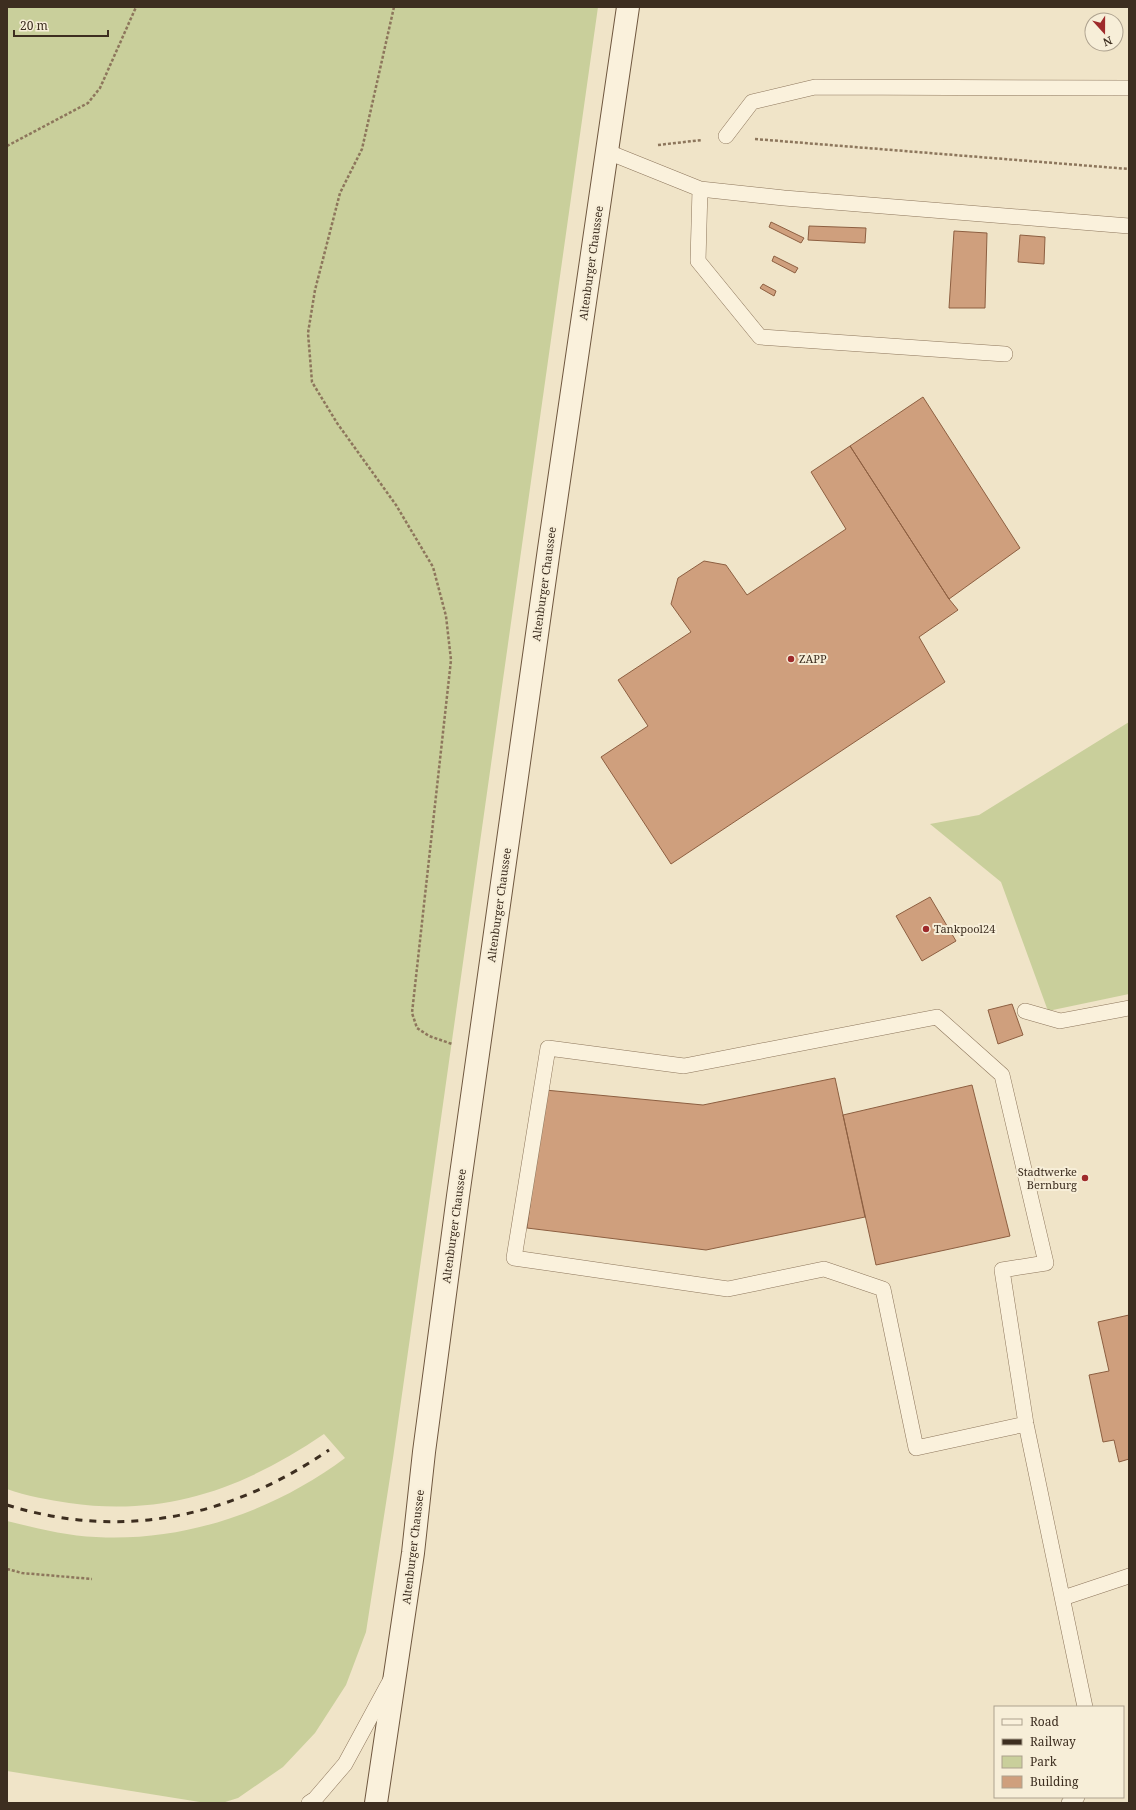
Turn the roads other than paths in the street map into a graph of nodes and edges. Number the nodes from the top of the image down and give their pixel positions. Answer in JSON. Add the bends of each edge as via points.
{"nodes":[{"id":1,"x":628,"y":7,"type":"edge"},
{"id":2,"x":1129,"y":88,"type":"edge"},
{"id":3,"x":726,"y":136,"type":"road end"},
{"id":4,"x":608,"y":152,"type":"junction"},
{"id":5,"x":700,"y":189,"type":"junction"},
{"id":6,"x":1129,"y":226,"type":"edge"},
{"id":7,"x":1005,"y":354,"type":"dead end"},
{"id":8,"x":1129,"y":1008,"type":"edge"},
{"id":9,"x":1025,"y":1011,"type":"dead end"},
{"id":10,"x":1026,"y":1424,"type":"junction"},
{"id":11,"x":1129,"y":1576,"type":"edge"},
{"id":12,"x":1062,"y":1598,"type":"junction"},
{"id":13,"x":396,"y":1667,"type":"junction"},
{"id":14,"x":1085,"y":1706,"type":"edge"},
{"id":15,"x":309,"y":1803,"type":"edge"},
{"id":16,"x":376,"y":1803,"type":"edge"}],
"edges":[{"from":1,"to":4,"type":"main road","name":"Altenburger Chaussee"},
{"from":2,"to":3,"type":"lane","via":[[815,87],[752,102]]},
{"from":4,"to":5,"type":"lane"},
{"from":4,"to":13,"type":"main road","name":"Altenburger Chaussee","via":[[550,541]]},
{"from":5,"to":6,"type":"lane"},
{"from":5,"to":7,"type":"lane","via":[[698,261],[760,337]]},
{"from":8,"to":9,"type":"lane","via":[[1060,1021]]},
{"from":10,"to":10,"type":"lane","via":[[1002,1270],[1046,1263],[1002,1075],[936,1017],[684,1066],[548,1048],[514,1258],[728,1289],[824,1269],[883,1289],[916,1448]]},
{"from":10,"to":12,"type":"lane"},
{"from":11,"to":12,"type":"lane"},
{"from":12,"to":14,"type":"lane"},
{"from":13,"to":15,"type":"lane","via":[[345,1764]]},
{"from":13,"to":16,"type":"main road","name":"Altenburger Chaussee"}]}
